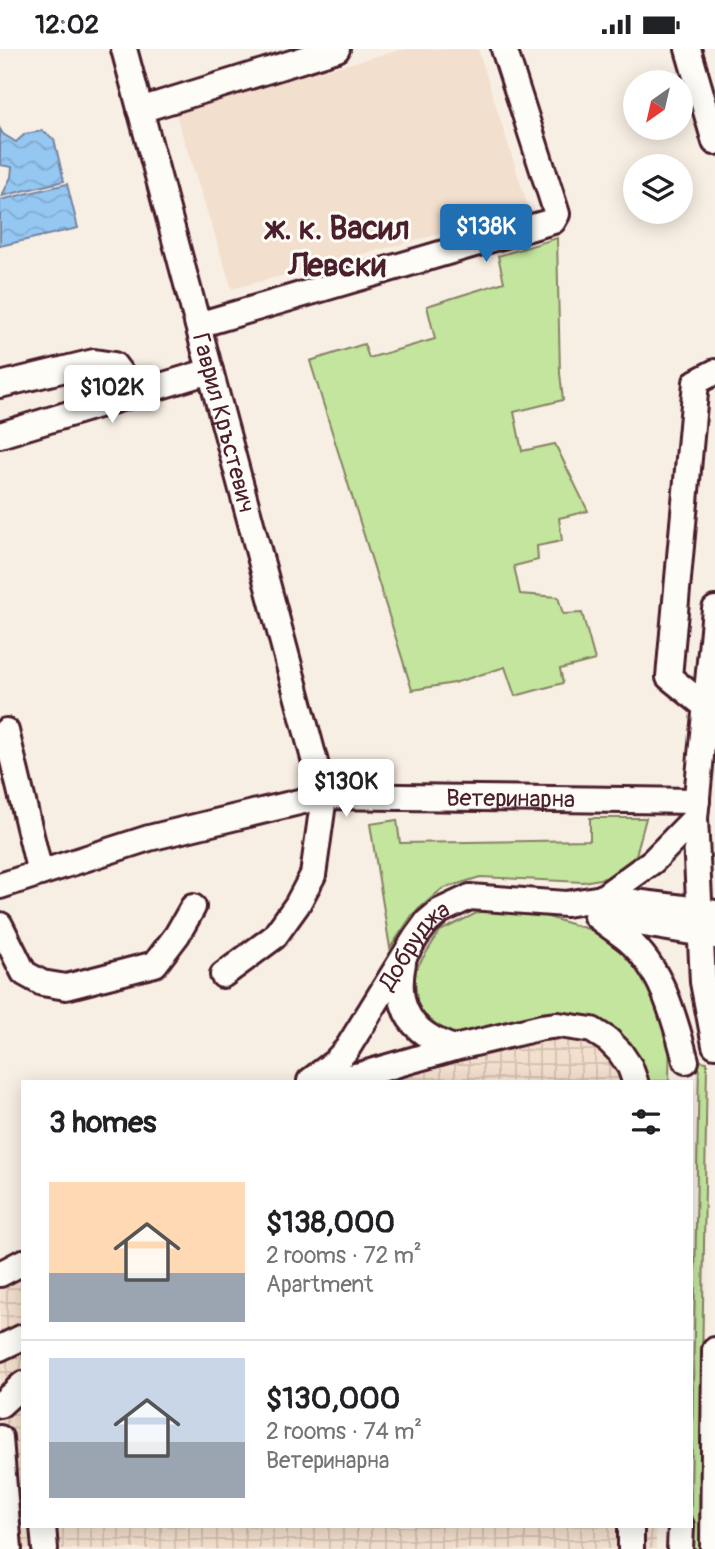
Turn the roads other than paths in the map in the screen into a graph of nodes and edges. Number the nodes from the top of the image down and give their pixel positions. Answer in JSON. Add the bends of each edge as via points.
{"nodes":[{"id":1,"x":124,"y":49,"type":"edge"},
{"id":2,"x":337,"y":49,"type":"edge"},
{"id":3,"x":503,"y":49,"type":"edge"},
{"id":4,"x":688,"y":49,"type":"edge"},
{"id":5,"x":140,"y":110,"type":"junction"},
{"id":6,"x":715,"y":142,"type":"edge"},
{"id":7,"x":198,"y":325,"type":"junction"},
{"id":8,"x":210,"y":371,"type":"junction"},
{"id":9,"x":715,"y":372,"type":"edge"},
{"id":10,"x":0,"y":385,"type":"edge"},
{"id":11,"x":136,"y":394,"type":"junction"},
{"id":12,"x":0,"y":435,"type":"edge"},
{"id":13,"x":715,"y":609,"type":"edge"},
{"id":14,"x":715,"y":616,"type":"edge"},
{"id":15,"x":705,"y":706,"type":"junction"},
{"id":16,"x":6,"y":731,"type":"dead end"},
{"id":17,"x":324,"y":796,"type":"junction"},
{"id":18,"x":696,"y":809,"type":"junction"},
{"id":19,"x":40,"y":873,"type":"junction"},
{"id":20,"x":715,"y":874,"type":"edge"},
{"id":21,"x":0,"y":885,"type":"edge"},
{"id":22,"x":193,"y":907,"type":"dead end"},
{"id":23,"x":599,"y":907,"type":"junction"},
{"id":24,"x":707,"y":923,"type":"edge"},
{"id":25,"x":0,"y":925,"type":"edge"},
{"id":26,"x":404,"y":957,"type":"junction"},
{"id":27,"x":223,"y":975,"type":"dead end"},
{"id":28,"x":704,"y":982,"type":"junction"},
{"id":29,"x":715,"y":1045,"type":"edge"},
{"id":30,"x":454,"y":1048,"type":"junction"},
{"id":31,"x":686,"y":1071,"type":"edge"},
{"id":32,"x":361,"y":1078,"type":"edge"},
{"id":33,"x":311,"y":1080,"type":"edge"},
{"id":34,"x":336,"y":1080,"type":"edge"},
{"id":35,"x":635,"y":1080,"type":"edge"},
{"id":36,"x":21,"y":1338,"type":"edge"},
{"id":37,"x":0,"y":1348,"type":"edge"},
{"id":38,"x":715,"y":1350,"type":"edge"},
{"id":39,"x":21,"y":1386,"type":"edge"},
{"id":40,"x":0,"y":1405,"type":"edge"},
{"id":41,"x":0,"y":1438,"type":"edge"},
{"id":42,"x":0,"y":1446,"type":"edge"},
{"id":43,"x":43,"y":1528,"type":"edge"},
{"id":44,"x":631,"y":1528,"type":"edge"},
{"id":45,"x":681,"y":1528,"type":"edge"},
{"id":46,"x":9,"y":1549,"type":"edge"},
{"id":47,"x":45,"y":1549,"type":"edge"},
{"id":48,"x":631,"y":1549,"type":"edge"},
{"id":49,"x":680,"y":1549,"type":"edge"},
{"id":50,"x":713,"y":1549,"type":"edge"}],
"edges":[{"from":1,"to":5,"type":"street","name":"Гаврил Кръстевич"},
{"from":2,"to":5,"type":"street"},
{"from":3,"to":7,"type":"street","via":[[556,214],[553,221]]},
{"from":4,"to":6,"type":"street"},
{"from":5,"to":7,"type":"street","name":"Гаврил Кръстевич"},
{"from":7,"to":8,"type":"street","name":"Гаврил Кръстевич"},
{"from":8,"to":11,"type":"street"},
{"from":8,"to":17,"type":"street","name":"Гаврил Кръстевич"},
{"from":9,"to":15,"type":"street","via":[[696,382],[669,677]]},
{"from":10,"to":11,"type":"street","via":[[94,362],[114,365]]},
{"from":11,"to":12,"type":"street"},
{"from":13,"to":14,"type":"street"},
{"from":14,"to":15,"type":"street"},
{"from":15,"to":18,"type":"street"},
{"from":16,"to":19,"type":"street"},
{"from":17,"to":18,"type":"street","name":"Ветеринарна"},
{"from":17,"to":19,"type":"street","name":"Ветеринарна","via":[[149,838]]},
{"from":17,"to":27,"type":"street","via":[[313,875],[297,905],[274,937]]},
{"from":18,"to":20,"type":"street"},
{"from":18,"to":23,"type":"street","via":[[653,861]]},
{"from":18,"to":24,"type":"street"},
{"from":19,"to":21,"type":"street","name":"Ветеринарна"},
{"from":22,"to":25,"type":"street","via":[[155,964],[66,987],[24,974]]},
{"from":23,"to":24,"type":"street"},
{"from":23,"to":26,"type":"street","name":"Добруджа","via":[[470,897],[427,922]]},
{"from":23,"to":31,"type":"street","via":[[658,977],[671,1008]]},
{"from":24,"to":28,"type":"street"},
{"from":26,"to":30,"type":"street","via":[[400,994],[409,1017],[427,1037]]},
{"from":26,"to":33,"type":"street","name":"Добруджа","via":[[347,1049]]},
{"from":28,"to":29,"type":"street"},
{"from":28,"to":31,"type":"street"},
{"from":30,"to":32,"type":"street"},
{"from":30,"to":35,"type":"street","via":[[542,1027],[577,1027],[608,1040]]},
{"from":32,"to":34,"type":"street"},
{"from":36,"to":37,"type":"street"},
{"from":38,"to":50,"type":"street"},
{"from":39,"to":40,"type":"street"},
{"from":41,"to":42,"type":"street"},
{"from":42,"to":46,"type":"street"},
{"from":43,"to":47,"type":"street"},
{"from":44,"to":48,"type":"street"},
{"from":45,"to":49,"type":"street"}]}
